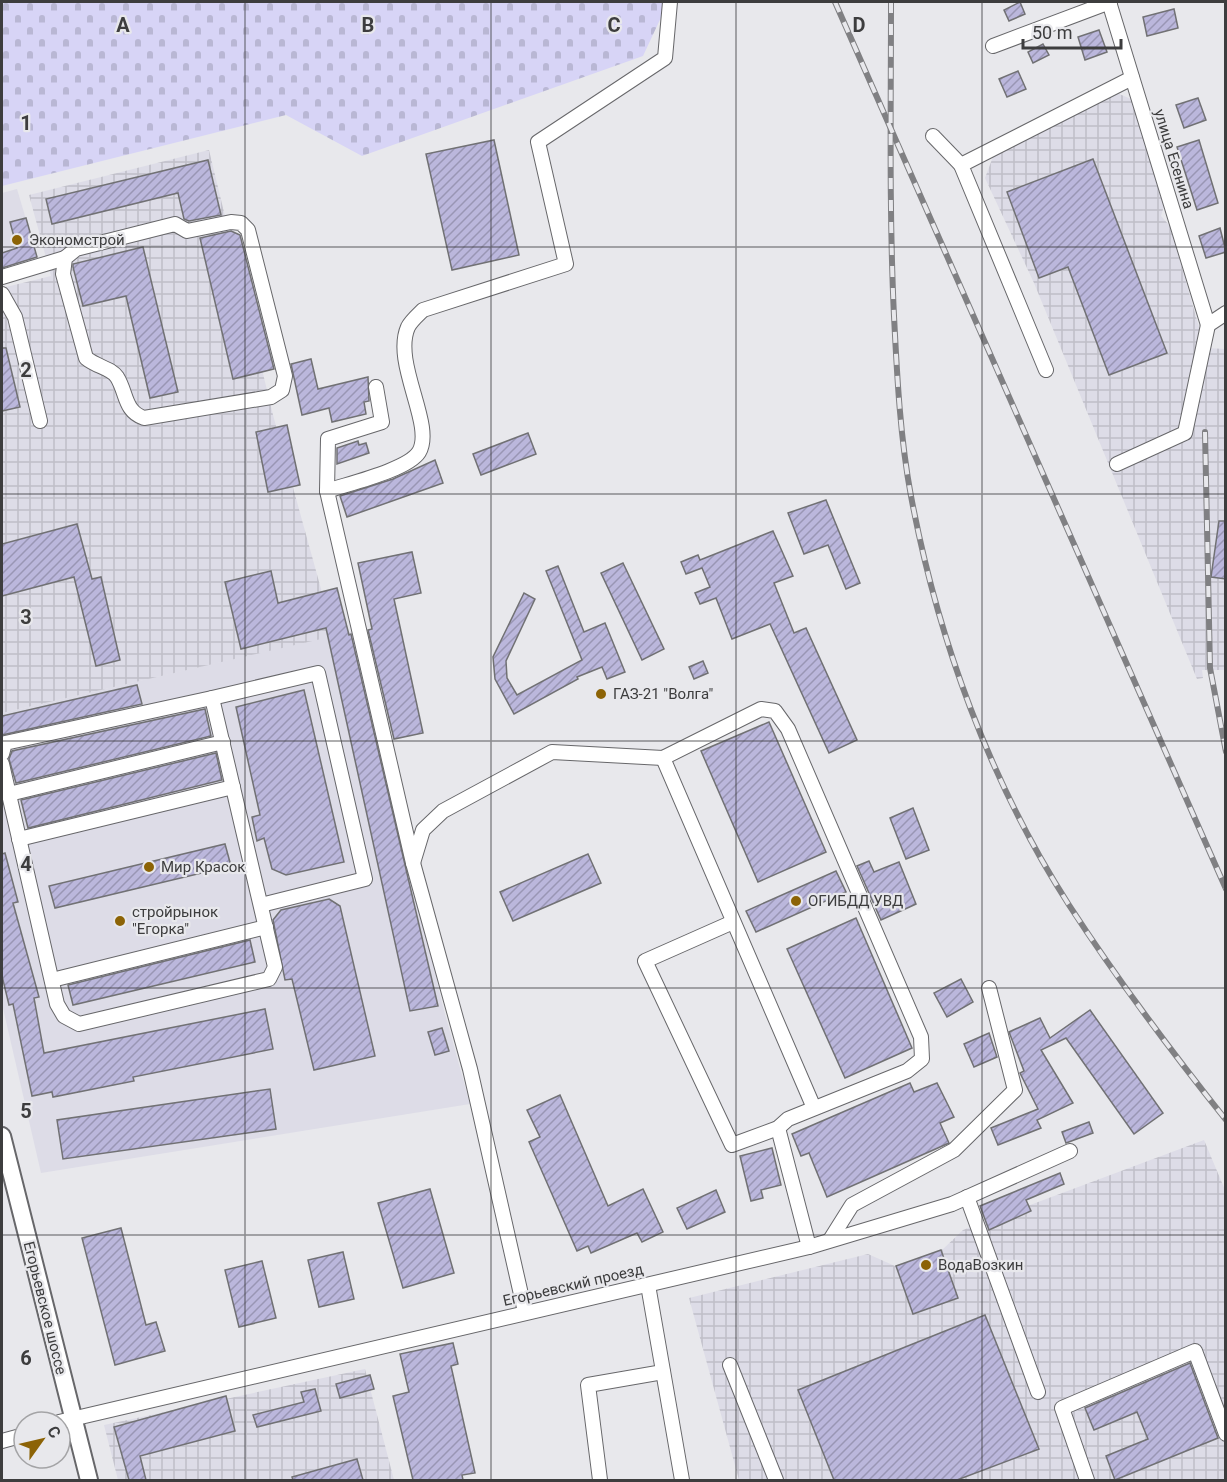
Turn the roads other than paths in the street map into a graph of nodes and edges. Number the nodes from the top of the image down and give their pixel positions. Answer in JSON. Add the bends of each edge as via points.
{"nodes":[{"id":1,"x":670,"y":2,"type":"edge"},
{"id":2,"x":1109,"y":2,"type":"edge"},
{"id":3,"x":993,"y":46,"type":"dead end"},
{"id":4,"x":1132,"y":78,"type":"junction"},
{"id":5,"x":933,"y":136,"type":"dead end"},
{"id":6,"x":961,"y":165,"type":"junction"},
{"id":7,"x":65,"y":258,"type":"junction"},
{"id":8,"x":2,"y":277,"type":"edge"},
{"id":9,"x":2,"y":294,"type":"edge"},
{"id":10,"x":1226,"y":313,"type":"edge"},
{"id":11,"x":1208,"y":325,"type":"junction"},
{"id":12,"x":1046,"y":370,"type":"dead end"},
{"id":13,"x":376,"y":387,"type":"dead end"},
{"id":14,"x":39,"y":421,"type":"dead end"},
{"id":15,"x":1117,"y":464,"type":"dead end"},
{"id":16,"x":327,"y":491,"type":"junction"},
{"id":17,"x":212,"y":698,"type":"junction"},
{"id":18,"x":223,"y":742,"type":"junction"},
{"id":19,"x":2,"y":754,"type":"edge"},
{"id":20,"x":663,"y":758,"type":"junction"},
{"id":21,"x":2,"y":764,"type":"edge"},
{"id":22,"x":233,"y":787,"type":"junction"},
{"id":23,"x":9,"y":794,"type":"junction"},
{"id":24,"x":19,"y":839,"type":"junction"},
{"id":25,"x":413,"y":863,"type":"junction"},
{"id":26,"x":261,"y":905,"type":"junction"},
{"id":27,"x":733,"y":922,"type":"junction"},
{"id":28,"x":266,"y":927,"type":"junction"},
{"id":29,"x":52,"y":980,"type":"junction"},
{"id":30,"x":989,"y":988,"type":"dead end"},
{"id":31,"x":813,"y":1108,"type":"junction"},
{"id":32,"x":778,"y":1128,"type":"junction"},
{"id":33,"x":2,"y":1136,"type":"edge"},
{"id":34,"x":1070,"y":1151,"type":"dead end"},
{"id":35,"x":967,"y":1197,"type":"junction"},
{"id":36,"x":830,"y":1240,"type":"junction"},
{"id":37,"x":809,"y":1247,"type":"junction"},
{"id":38,"x":648,"y":1285,"type":"junction"},
{"id":39,"x":525,"y":1312,"type":"junction"},
{"id":40,"x":730,"y":1365,"type":"dead end"},
{"id":41,"x":663,"y":1372,"type":"junction"},
{"id":42,"x":1038,"y":1392,"type":"dead end"},
{"id":43,"x":64,"y":1410,"type":"edge"},
{"id":44,"x":72,"y":1419,"type":"edge"},
{"id":45,"x":1226,"y":1434,"type":"edge"},
{"id":46,"x":72,"y":1436,"type":"edge"},
{"id":47,"x":89,"y":1480,"type":"edge"},
{"id":48,"x":600,"y":1480,"type":"edge"},
{"id":49,"x":682,"y":1480,"type":"edge"},
{"id":50,"x":776,"y":1480,"type":"edge"},
{"id":51,"x":1087,"y":1480,"type":"edge"}],
"edges":[{"from":1,"to":16,"type":"street","via":[[665,58],[538,142],[566,264],[423,310],[409,326],[403,347],[422,434],[419,452],[405,464]]},
{"from":2,"to":3,"type":"street"},
{"from":2,"to":4,"type":"street","name":"улица Есенина"},
{"from":4,"to":6,"type":"street"},
{"from":4,"to":11,"type":"street","name":"улица Есенина"},
{"from":5,"to":6,"type":"street"},
{"from":6,"to":12,"type":"street"},
{"from":7,"to":7,"type":"street","via":[[76,249],[175,224],[187,231],[241,223],[248,230],[285,376],[282,390],[271,398],[144,418],[136,415],[112,370],[97,367],[86,358],[63,274]]},
{"from":7,"to":8,"type":"street"},
{"from":9,"to":14,"type":"street","via":[[15,317]]},
{"from":10,"to":11,"type":"street"},
{"from":11,"to":15,"type":"street","via":[[1185,433]]},
{"from":13,"to":16,"type":"street","via":[[382,422],[328,439]]},
{"from":16,"to":25,"type":"street"},
{"from":17,"to":18,"type":"street"},
{"from":17,"to":19,"type":"street","via":[[5,743]]},
{"from":17,"to":26,"type":"street","via":[[318,673],[365,879]]},
{"from":18,"to":22,"type":"street"},
{"from":18,"to":23,"type":"street"},
{"from":20,"to":25,"type":"street","via":[[552,752],[443,811],[423,830]]},
{"from":20,"to":27,"type":"street"},
{"from":20,"to":31,"type":"street","via":[[761,709],[775,711],[788,729],[921,1037],[922,1059],[907,1071]]},
{"from":21,"to":23,"type":"street"},
{"from":22,"to":24,"type":"street"},
{"from":22,"to":26,"type":"street"},
{"from":23,"to":24,"type":"street"},
{"from":24,"to":29,"type":"street"},
{"from":25,"to":39,"type":"street","via":[[427,890]]},
{"from":26,"to":28,"type":"street"},
{"from":27,"to":31,"type":"street"},
{"from":27,"to":32,"type":"street","via":[[645,961],[732,1145]]},
{"from":28,"to":29,"type":"street"},
{"from":28,"to":29,"type":"street","via":[[275,967],[269,979],[80,1024],[64,1016]]},
{"from":30,"to":36,"type":"street","via":[[1015,1090],[954,1150],[852,1205]]},
{"from":31,"to":32,"type":"street"},
{"from":32,"to":37,"type":"street"},
{"from":33,"to":43,"type":"main road","name":"Егорьевское шоссе"},
{"from":34,"to":35,"type":"street","name":"Егорьевский проезд"},
{"from":35,"to":36,"type":"street","name":"Егорьевский проезд"},
{"from":35,"to":42,"type":"street"},
{"from":36,"to":37,"type":"street","name":"Егорьевский проезд"},
{"from":37,"to":38,"type":"street","name":"Егорьевский проезд"},
{"from":38,"to":39,"type":"street","name":"Егорьевский проезд"},
{"from":38,"to":41,"type":"street"},
{"from":39,"to":44,"type":"street","name":"Егорьевский проезд"},
{"from":40,"to":50,"type":"street"},
{"from":41,"to":48,"type":"street","via":[[588,1385]]},
{"from":41,"to":49,"type":"street"},
{"from":45,"to":51,"type":"street","via":[[1195,1351],[1062,1408]]},
{"from":46,"to":47,"type":"main road","name":"Егорьевское шоссе"}]}
